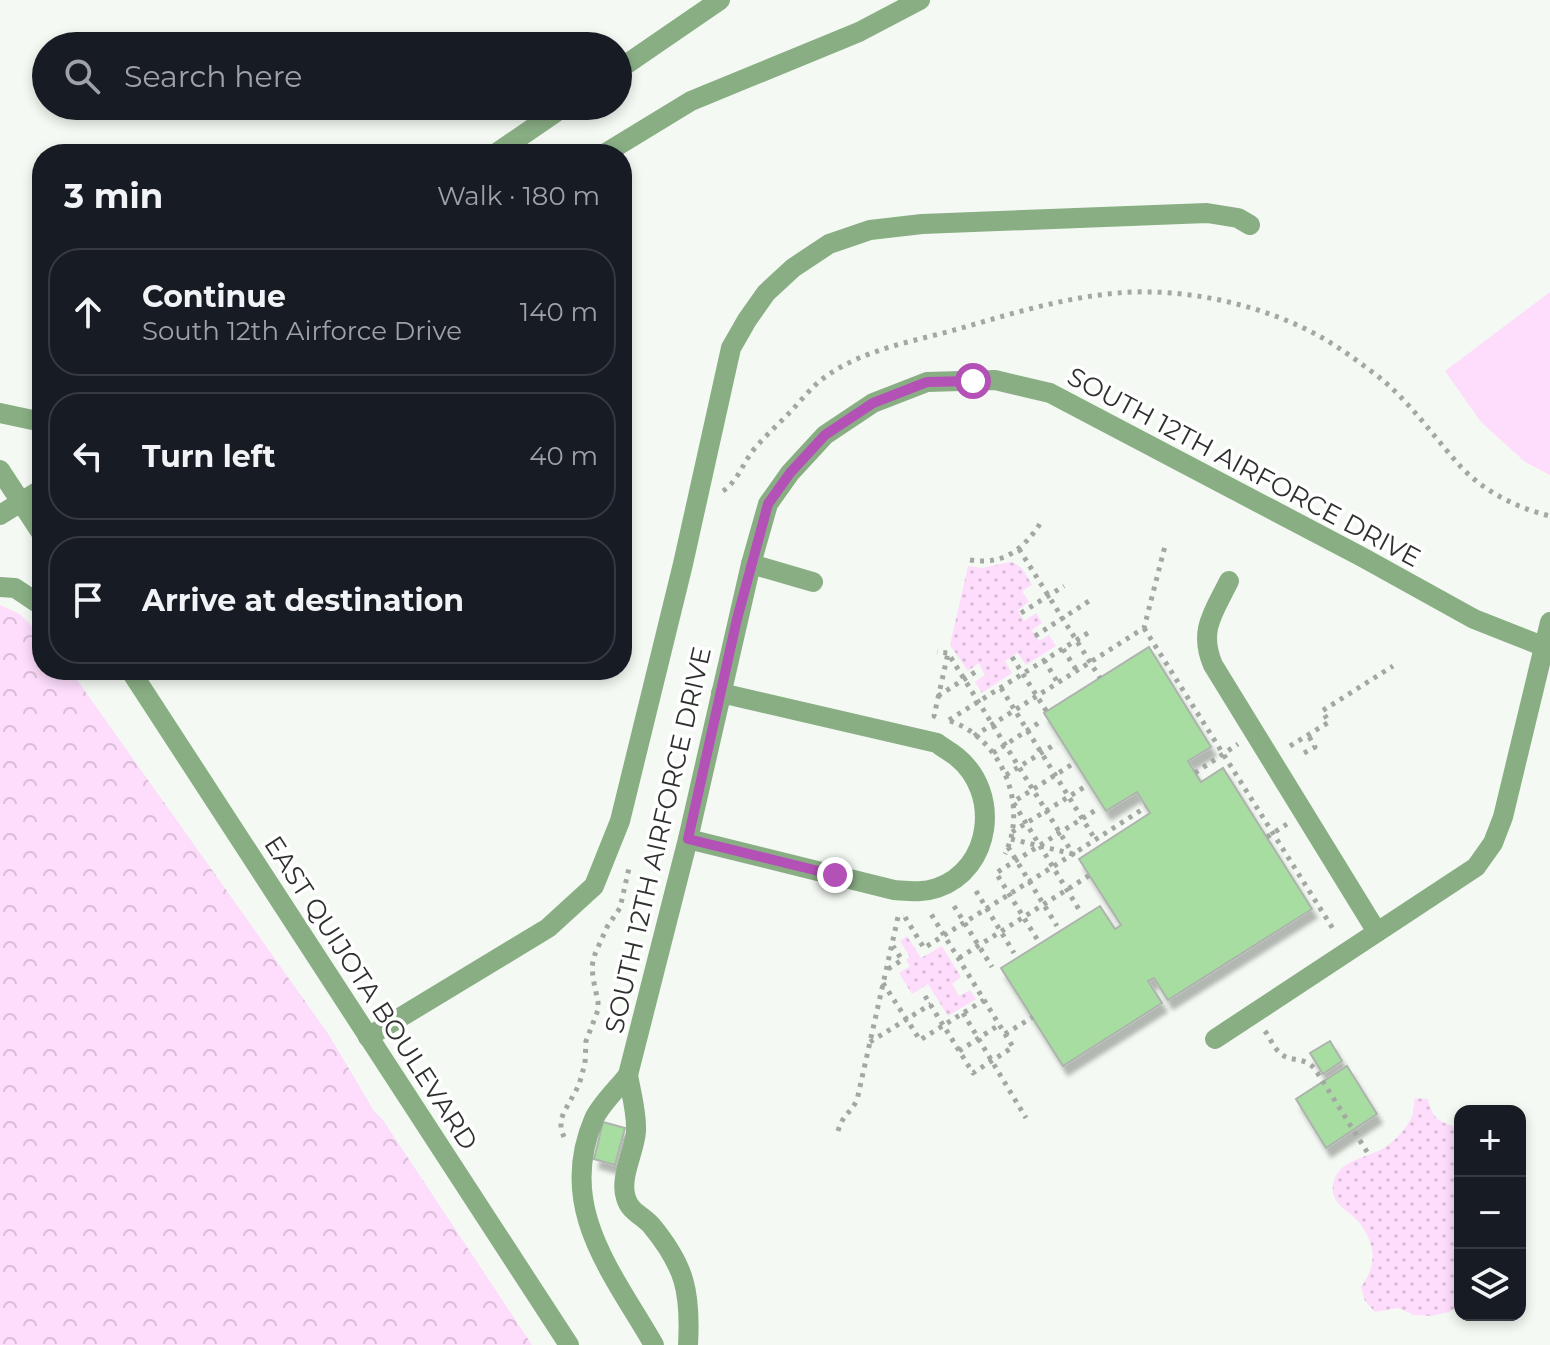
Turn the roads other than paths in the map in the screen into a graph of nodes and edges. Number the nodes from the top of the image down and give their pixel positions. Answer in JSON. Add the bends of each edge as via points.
{"nodes":[{"id":1,"x":720,"y":0,"type":"edge"},
{"id":2,"x":920,"y":0,"type":"edge"},
{"id":3,"x":632,"y":60,"type":"edge"},
{"id":4,"x":545,"y":120,"type":"edge"},
{"id":5,"x":510,"y":144,"type":"edge"},
{"id":6,"x":620,"y":144,"type":"edge"},
{"id":7,"x":1250,"y":225,"type":"dead end"},
{"id":8,"x":0,"y":413,"type":"edge"},
{"id":9,"x":32,"y":420,"type":"edge"},
{"id":10,"x":0,"y":470,"type":"edge"},
{"id":11,"x":32,"y":495,"type":"edge"},
{"id":12,"x":21,"y":502,"type":"junction"},
{"id":13,"x":0,"y":515,"type":"edge"},
{"id":14,"x":32,"y":519,"type":"edge"},
{"id":15,"x":751,"y":564,"type":"junction"},
{"id":16,"x":1229,"y":581,"type":"dead end"},
{"id":17,"x":813,"y":582,"type":"dead end"},
{"id":18,"x":0,"y":587,"type":"edge"},
{"id":19,"x":32,"y":599,"type":"edge"},
{"id":20,"x":1550,"y":622,"type":"edge"},
{"id":21,"x":1547,"y":648,"type":"edge"},
{"id":22,"x":136,"y":680,"type":"edge"},
{"id":23,"x":721,"y":693,"type":"junction"},
{"id":24,"x":688,"y":839,"type":"junction"},
{"id":25,"x":1377,"y":932,"type":"junction"},
{"id":26,"x":368,"y":1037,"type":"junction"},
{"id":27,"x":1215,"y":1039,"type":"dead end"},
{"id":28,"x":628,"y":1075,"type":"junction"},
{"id":29,"x":569,"y":1345,"type":"edge"},
{"id":30,"x":654,"y":1345,"type":"edge"},
{"id":31,"x":688,"y":1345,"type":"edge"}],
"edges":[{"from":1,"to":3,"type":"street"},
{"from":2,"to":6,"type":"street","via":[[859,32],[691,101]]},
{"from":4,"to":5,"type":"street"},
{"from":7,"to":26,"type":"street","via":[[1207,213],[922,224],[870,230],[829,244],[793,268],[766,293],[731,348],[620,821],[594,886],[548,928]]},
{"from":8,"to":9,"type":"street"},
{"from":10,"to":12,"type":"street"},
{"from":11,"to":12,"type":"street"},
{"from":12,"to":13,"type":"street"},
{"from":12,"to":14,"type":"street"},
{"from":15,"to":17,"type":"street"},
{"from":15,"to":21,"type":"street","name":"SOUTH 12TH AIRFORCE DRIVE","via":[[768,504],[825,435],[873,403],[927,382],[995,380],[1050,393],[1474,619]]},
{"from":15,"to":23,"type":"street","name":"SOUTH 12TH AIRFORCE DRIVE"},
{"from":16,"to":25,"type":"street","via":[[1210,620],[1206,650]]},
{"from":18,"to":19,"type":"street","via":[[15,588]]},
{"from":20,"to":21,"type":"street"},
{"from":21,"to":25,"type":"street","via":[[1493,843],[1476,867]]},
{"from":22,"to":26,"type":"street","name":"EAST QUIJOTA BOULEVARD"},
{"from":23,"to":24,"type":"street","name":"SOUTH 12TH AIRFORCE DRIVE"},
{"from":23,"to":24,"type":"street","via":[[937,743],[974,776],[983,797],[984,839],[956,877],[918,892]]},
{"from":24,"to":28,"type":"street","name":"SOUTH 12TH AIRFORCE DRIVE"},
{"from":25,"to":27,"type":"street"},
{"from":26,"to":29,"type":"street","name":"EAST QUIJOTA BOULEVARD"},
{"from":28,"to":30,"type":"street","name":"SOUTH 12TH AIRFORCE DRIVE","via":[[595,1116],[582,1162],[583,1205],[597,1247]]},
{"from":28,"to":31,"type":"street","name":"SOUTH 12TH AIRFORCE DRIVE","via":[[636,1132],[625,1196],[678,1262],[690,1315]]}]}
